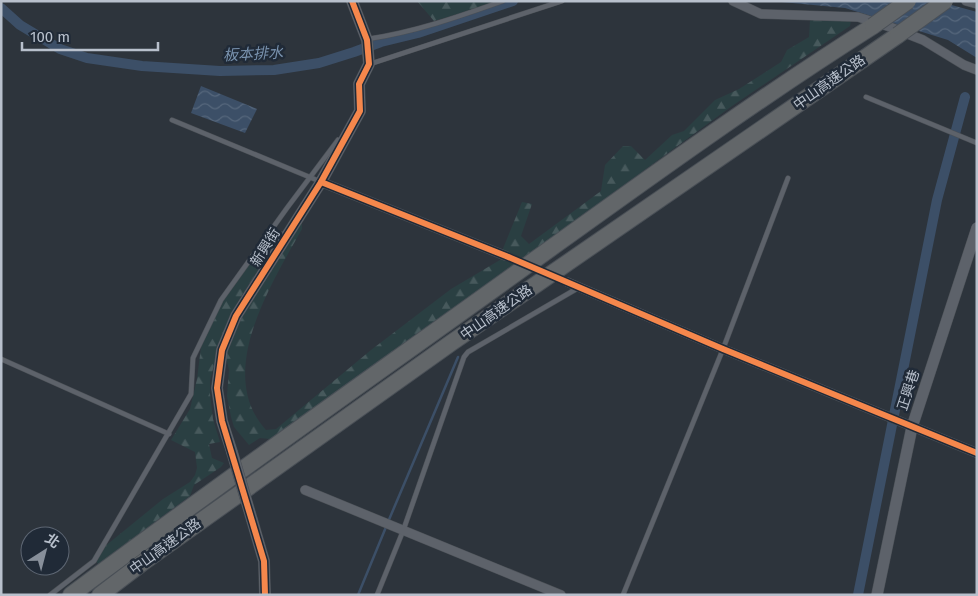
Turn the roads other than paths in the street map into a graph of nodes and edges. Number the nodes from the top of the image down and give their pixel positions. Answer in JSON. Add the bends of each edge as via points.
{"nodes":[{"id":1,"x":352,"y":1,"type":"edge"},
{"id":2,"x":503,"y":1,"type":"edge"},
{"id":3,"x":562,"y":1,"type":"edge"},
{"id":4,"x":733,"y":1,"type":"edge"},
{"id":5,"x":908,"y":1,"type":"edge"},
{"id":6,"x":945,"y":1,"type":"edge"},
{"id":7,"x":966,"y":1,"type":"edge"},
{"id":8,"x":977,"y":4,"type":"edge"},
{"id":9,"x":367,"y":40,"type":"junction"},
{"id":10,"x":369,"y":64,"type":"junction"},
{"id":11,"x":977,"y":70,"type":"edge"},
{"id":12,"x":866,"y":97,"type":"dead end"},
{"id":13,"x":172,"y":120,"type":"dead end"},
{"id":14,"x":977,"y":143,"type":"edge"},
{"id":15,"x":788,"y":178,"type":"dead end"},
{"id":16,"x":316,"y":179,"type":"junction"},
{"id":17,"x":977,"y":228,"type":"edge"},
{"id":18,"x":506,"y":256,"type":"tunnel mouth"},
{"id":19,"x":567,"y":282,"type":"tunnel mouth"},
{"id":20,"x":580,"y":287,"type":"junction"},
{"id":21,"x":723,"y":349,"type":"junction"},
{"id":22,"x":1,"y":359,"type":"edge"},
{"id":23,"x":912,"y":427,"type":"junction"},
{"id":24,"x":169,"y":434,"type":"junction"},
{"id":25,"x":977,"y":454,"type":"edge"},
{"id":26,"x":305,"y":490,"type":"dead end"},
{"id":27,"x":403,"y":531,"type":"junction"},
{"id":28,"x":50,"y":595,"type":"edge"},
{"id":29,"x":71,"y":595,"type":"edge"},
{"id":30,"x":100,"y":595,"type":"edge"},
{"id":31,"x":266,"y":595,"type":"edge"},
{"id":32,"x":377,"y":595,"type":"edge"},
{"id":33,"x":561,"y":595,"type":"edge"},
{"id":34,"x":623,"y":595,"type":"edge"},
{"id":35,"x":877,"y":595,"type":"edge"}],
"edges":[{"from":1,"to":9,"type":"street"},
{"from":2,"to":9,"type":"lane","via":[[447,21]]},
{"from":3,"to":10,"type":"lane"},
{"from":4,"to":11,"type":"street","via":[[761,14],[858,17],[923,40]]},
{"from":5,"to":29,"type":"highway","name":"中山高速公路","bridge":true,"via":[[648,179],[174,517]]},
{"from":6,"to":30,"type":"highway","name":"中山高速公路","bridge":true,"via":[[451,343]]},
{"from":7,"to":8,"type":"street"},
{"from":9,"to":10,"type":"street"},
{"from":10,"to":16,"type":"street","name":"新興街","via":[[359,84],[360,111]]},
{"from":12,"to":14,"type":"lane"},
{"from":13,"to":16,"type":"lane"},
{"from":15,"to":21,"type":"lane"},
{"from":16,"to":18,"type":"street"},
{"from":16,"to":24,"type":"lane","via":[[287,208],[221,300],[193,358],[191,394]]},
{"from":16,"to":31,"type":"street","name":"新興街","bridge":true,"via":[[236,316],[222,350],[217,388],[222,421],[264,561]]},
{"from":17,"to":23,"type":"street","name":"正興巷"},
{"from":19,"to":20,"type":"street"},
{"from":20,"to":21,"type":"street"},
{"from":20,"to":27,"type":"lane","via":[[464,357]]},
{"from":21,"to":23,"type":"street"},
{"from":21,"to":34,"type":"lane"},
{"from":22,"to":24,"type":"lane"},
{"from":23,"to":25,"type":"street"},
{"from":23,"to":35,"type":"street","name":"正興巷"},
{"from":24,"to":28,"type":"lane","via":[[94,561]]},
{"from":26,"to":27,"type":"street"},
{"from":27,"to":32,"type":"lane"},
{"from":27,"to":33,"type":"street"}]}
